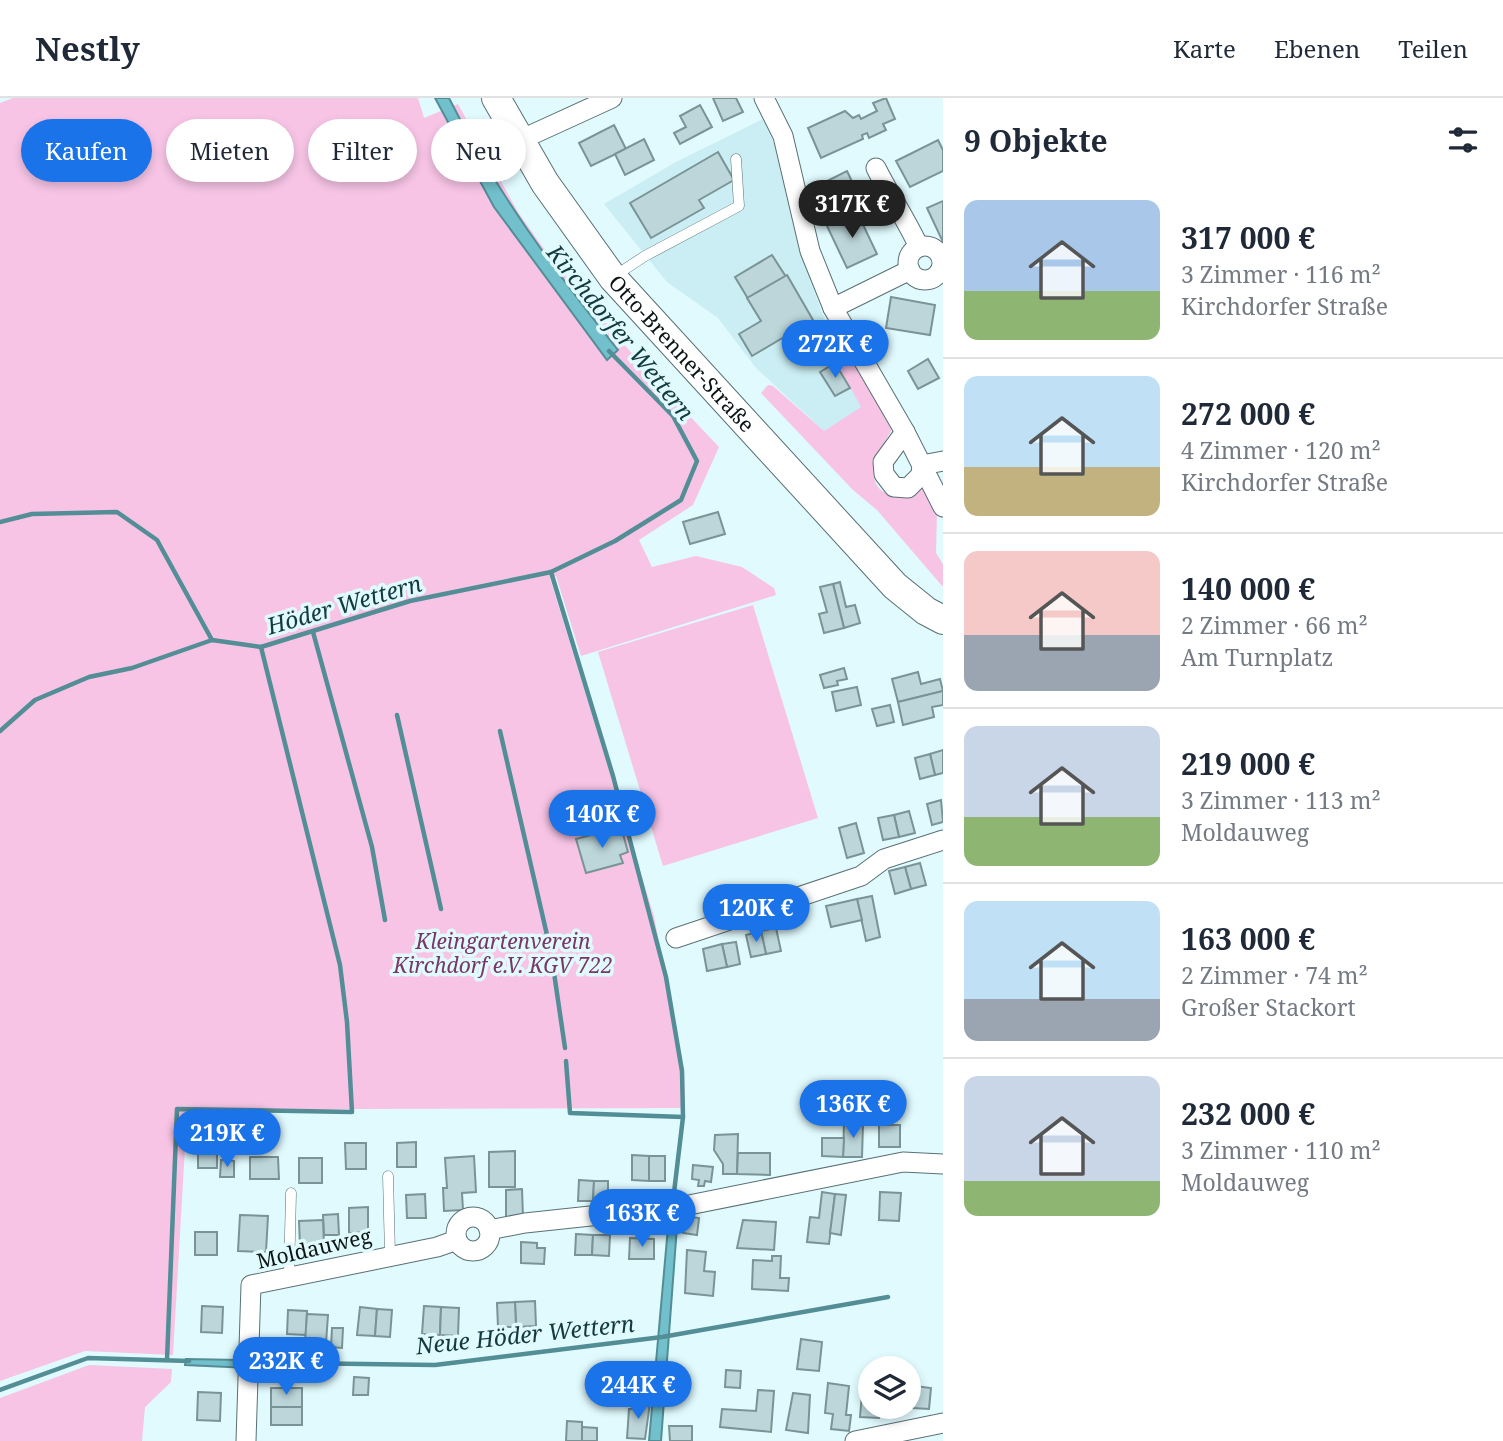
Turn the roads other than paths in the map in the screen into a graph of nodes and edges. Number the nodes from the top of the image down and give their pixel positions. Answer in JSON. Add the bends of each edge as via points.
{"nodes":[{"id":1,"x":496,"y":98,"type":"edge"},
{"id":2,"x":612,"y":98,"type":"edge"},
{"id":3,"x":764,"y":98,"type":"edge"},
{"id":4,"x":507,"y":119,"type":"edge"},
{"id":5,"x":526,"y":137,"type":"edge"},
{"id":6,"x":526,"y":153,"type":"edge"},
{"id":7,"x":736,"y":159,"type":"dead end"},
{"id":8,"x":876,"y":168,"type":"dead end"},
{"id":9,"x":919,"y":247,"type":"junction"},
{"id":10,"x":910,"y":270,"type":"junction"},
{"id":11,"x":613,"y":278,"type":"junction"},
{"id":12,"x":833,"y":308,"type":"junction"},
{"id":13,"x":905,"y":432,"type":"junction"},
{"id":14,"x":943,"y":461,"type":"edge"},
{"id":15,"x":922,"y":465,"type":"junction"},
{"id":16,"x":943,"y":508,"type":"edge"},
{"id":17,"x":943,"y":620,"type":"edge"},
{"id":18,"x":943,"y":840,"type":"edge"},
{"id":19,"x":676,"y":938,"type":"dead end"},
{"id":20,"x":943,"y":1164,"type":"edge"},
{"id":21,"x":388,"y":1176,"type":"dead end"},
{"id":22,"x":290,"y":1193,"type":"dead end"},
{"id":23,"x":390,"y":1254,"type":"junction"},
{"id":24,"x":289,"y":1277,"type":"junction"},
{"id":25,"x":943,"y":1423,"type":"edge"},
{"id":26,"x":246,"y":1441,"type":"edge"},
{"id":27,"x":855,"y":1441,"type":"edge"}],
"edges":[{"from":1,"to":4,"type":"main road","name":"Otto-Brenner-Straße"},
{"from":2,"to":5,"type":"street"},
{"from":3,"to":12,"type":"street","via":[[783,136],[810,251]]},
{"from":6,"to":11,"type":"main road","name":"Otto-Brenner-Straße"},
{"from":7,"to":11,"type":"lane","via":[[738,206]]},
{"from":8,"to":9,"type":"street"},
{"from":9,"to":10,"type":"street","via":[[909,257]]},
{"from":9,"to":10,"type":"street","via":[[937,251],[941,269],[926,280]]},
{"from":10,"to":12,"type":"street"},
{"from":11,"to":17,"type":"main road","name":"Otto-Brenner-Straße","via":[[895,586]]},
{"from":12,"to":13,"type":"street"},
{"from":13,"to":15,"type":"street"},
{"from":13,"to":15,"type":"street","via":[[883,462],[886,480],[894,487],[908,488],[921,475]]},
{"from":14,"to":15,"type":"street"},
{"from":15,"to":16,"type":"street"},
{"from":18,"to":19,"type":"street","via":[[884,859],[861,876]]},
{"from":20,"to":23,"type":"street","name":"Moldauweg","via":[[903,1162],[677,1207],[525,1223],[489,1230],[488,1241],[479,1250],[466,1250],[457,1240]]},
{"from":21,"to":23,"type":"lane"},
{"from":22,"to":24,"type":"lane"},
{"from":23,"to":24,"type":"street","name":"Moldauweg"},
{"from":24,"to":26,"type":"street","name":"Moldauweg","via":[[251,1286]]},
{"from":25,"to":27,"type":"street"}]}
